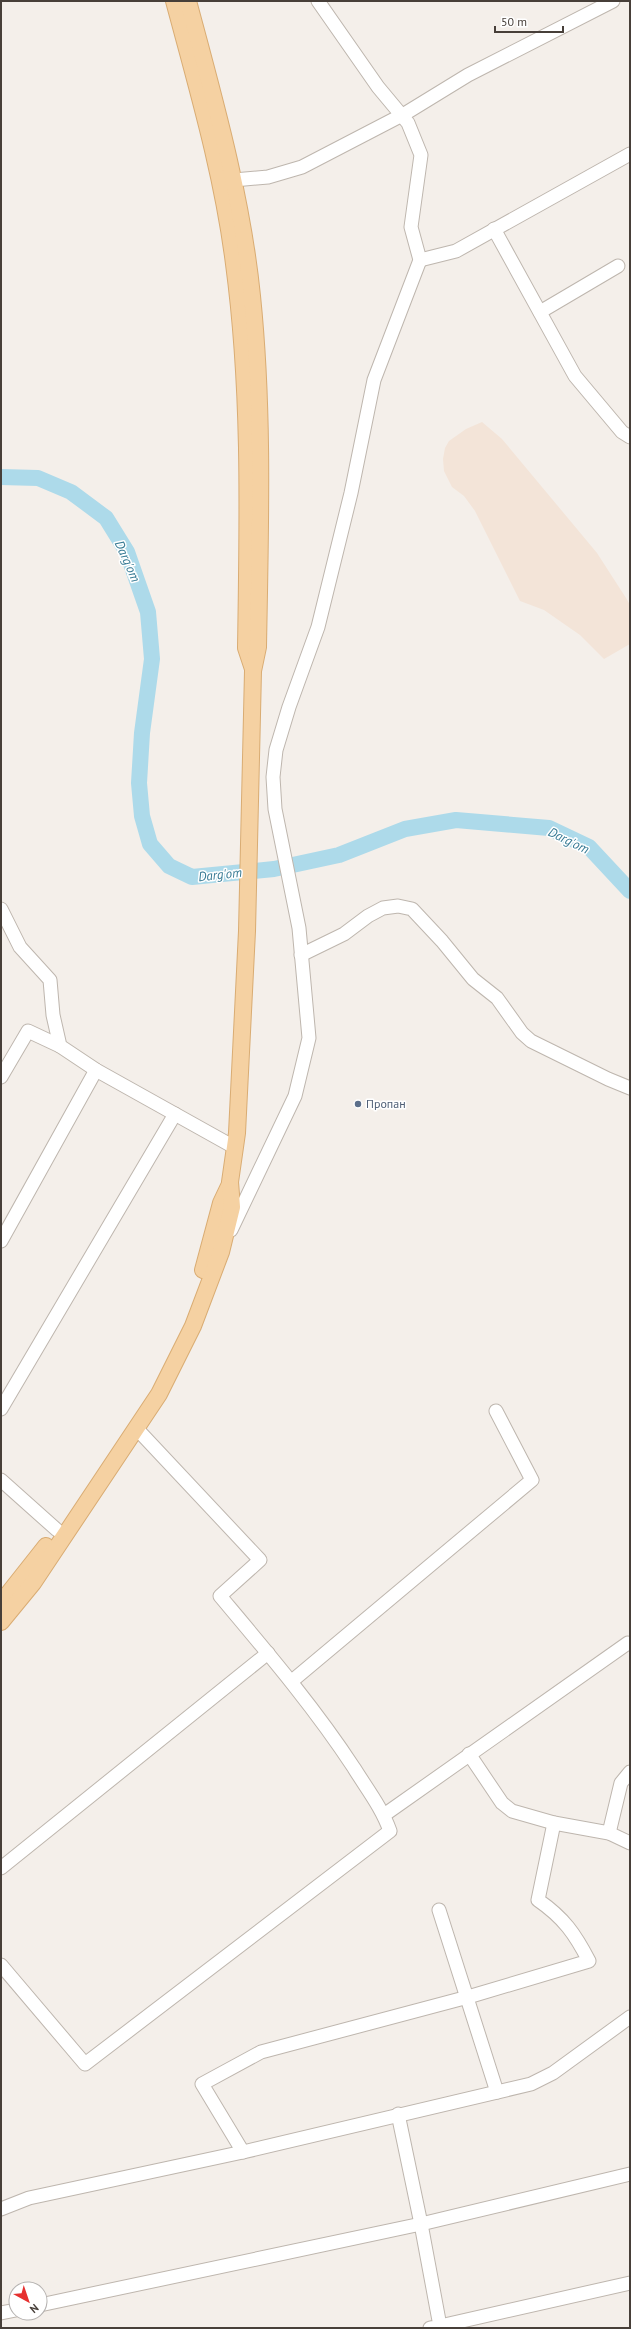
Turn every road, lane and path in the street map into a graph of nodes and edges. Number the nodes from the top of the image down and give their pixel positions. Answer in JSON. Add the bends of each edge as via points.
{"nodes":[{"id":1,"x":174,"y":1,"type":"edge"},
{"id":2,"x":188,"y":1,"type":"edge"},
{"id":3,"x":318,"y":1,"type":"edge"},
{"id":4,"x":613,"y":1,"type":"edge"},
{"id":5,"x":399,"y":115,"type":"junction"},
{"id":6,"x":630,"y":154,"type":"edge"},
{"id":7,"x":234,"y":180,"type":"junction"},
{"id":8,"x":494,"y":229,"type":"junction"},
{"id":9,"x":420,"y":260,"type":"junction"},
{"id":10,"x":618,"y":266,"type":"dead end"},
{"id":11,"x":540,"y":312,"type":"junction"},
{"id":12,"x":630,"y":438,"type":"edge"},
{"id":13,"x":253,"y":671,"type":"junction"},
{"id":14,"x":1,"y":909,"type":"edge"},
{"id":15,"x":301,"y":955,"type":"junction"},
{"id":16,"x":60,"y":1046,"type":"junction"},
{"id":17,"x":96,"y":1070,"type":"junction"},
{"id":18,"x":1,"y":1077,"type":"edge"},
{"id":19,"x":630,"y":1088,"type":"edge"},
{"id":20,"x":174,"y":1114,"type":"junction"},
{"id":21,"x":234,"y":1147,"type":"junction"},
{"id":22,"x":230,"y":1182,"type":"junction"},
{"id":23,"x":1,"y":1242,"type":"edge"},
{"id":24,"x":220,"y":1252,"type":"junction"},
{"id":25,"x":1,"y":1409,"type":"edge"},
{"id":26,"x":496,"y":1411,"type":"dead end"},
{"id":27,"x":137,"y":1429,"type":"junction"},
{"id":28,"x":1,"y":1480,"type":"edge"},
{"id":29,"x":58,"y":1530,"type":"junction"},
{"id":30,"x":1,"y":1603,"type":"edge"},
{"id":31,"x":1,"y":1622,"type":"edge"},
{"id":32,"x":630,"y":1644,"type":"edge"},
{"id":33,"x":268,"y":1653,"type":"junction"},
{"id":34,"x":292,"y":1681,"type":"junction"},
{"id":35,"x":469,"y":1754,"type":"junction"},
{"id":36,"x":630,"y":1772,"type":"edge"},
{"id":37,"x":384,"y":1815,"type":"junction"},
{"id":38,"x":554,"y":1823,"type":"junction"},
{"id":39,"x":609,"y":1833,"type":"junction"},
{"id":40,"x":630,"y":1843,"type":"edge"},
{"id":41,"x":1,"y":1868,"type":"edge"},
{"id":42,"x":438,"y":1910,"type":"dead end"},
{"id":43,"x":1,"y":1965,"type":"edge"},
{"id":44,"x":468,"y":1997,"type":"junction"},
{"id":45,"x":630,"y":2017,"type":"edge"},
{"id":46,"x":497,"y":2092,"type":"junction"},
{"id":47,"x":398,"y":2114,"type":"junction"},
{"id":48,"x":243,"y":2152,"type":"junction"},
{"id":49,"x":630,"y":2174,"type":"edge"},
{"id":50,"x":1,"y":2209,"type":"edge"},
{"id":51,"x":421,"y":2224,"type":"junction"},
{"id":52,"x":630,"y":2283,"type":"edge"},
{"id":53,"x":48,"y":2302,"type":"edge"},
{"id":54,"x":437,"y":2327,"type":"edge"}],
"edges":[{"from":1,"to":13,"type":"main road","via":[[218,168],[234,262],[242,333],[248,478],[246,648]]},
{"from":2,"to":7,"type":"main road"},
{"from":3,"to":5,"type":"street"},
{"from":4,"to":5,"type":"street"},
{"from":5,"to":7,"type":"street","via":[[302,167],[268,178]]},
{"from":5,"to":9,"type":"street","via":[[408,123],[421,155],[412,227]]},
{"from":6,"to":8,"type":"street"},
{"from":7,"to":13,"type":"main road","via":[[252,295],[260,398],[258,647]]},
{"from":8,"to":9,"type":"street","via":[[456,251]]},
{"from":8,"to":11,"type":"street"},
{"from":9,"to":15,"type":"street","via":[[374,380],[352,493],[318,627],[276,750],[273,777],[275,809],[299,928]]},
{"from":10,"to":11,"type":"street"},
{"from":11,"to":12,"type":"street","via":[[575,376],[622,432]]},
{"from":13,"to":21,"type":"main road","via":[[247,931],[237,1133]]},
{"from":14,"to":16,"type":"street","via":[[20,947],[50,980],[53,1015]]},
{"from":15,"to":19,"type":"street","via":[[344,934],[383,908],[398,906],[412,909],[473,979],[497,998],[522,1033],[531,1041]]},
{"from":15,"to":24,"type":"street","via":[[309,1038],[295,1096]]},
{"from":16,"to":17,"type":"street"},
{"from":16,"to":18,"type":"street","via":[[28,1031]]},
{"from":17,"to":20,"type":"street"},
{"from":17,"to":23,"type":"street"},
{"from":20,"to":21,"type":"street"},
{"from":20,"to":25,"type":"street"},
{"from":21,"to":22,"type":"main road"},
{"from":22,"to":24,"type":"main road","via":[[232,1207]]},
{"from":22,"to":29,"type":"main road","via":[[221,1203],[210,1249],[194,1294],[156,1377],[129,1429]]},
{"from":24,"to":27,"type":"main road","via":[[193,1326],[159,1394]]},
{"from":26,"to":34,"type":"street","via":[[532,1480]]},
{"from":27,"to":31,"type":"main road","via":[[33,1583]]},
{"from":27,"to":33,"type":"street","via":[[260,1560],[220,1596]]},
{"from":28,"to":29,"type":"street"},
{"from":29,"to":30,"type":"main road"},
{"from":32,"to":35,"type":"street"},
{"from":33,"to":34,"type":"street"},
{"from":33,"to":41,"type":"street"},
{"from":34,"to":37,"type":"street","via":[[338,1743]]},
{"from":35,"to":37,"type":"street"},
{"from":35,"to":38,"type":"street","via":[[502,1803],[512,1811]]},
{"from":36,"to":39,"type":"street","via":[[621,1783]]},
{"from":37,"to":43,"type":"street","via":[[390,1831],[85,2064]]},
{"from":38,"to":39,"type":"street"},
{"from":38,"to":44,"type":"street","via":[[538,1900],[557,1913],[571,1928],[589,1961]]},
{"from":39,"to":40,"type":"street"},
{"from":42,"to":44,"type":"street"},
{"from":44,"to":46,"type":"street"},
{"from":44,"to":48,"type":"street","via":[[261,2052],[202,2084]]},
{"from":45,"to":46,"type":"street","via":[[541,2079]]},
{"from":46,"to":47,"type":"street"},
{"from":47,"to":48,"type":"street"},
{"from":47,"to":51,"type":"street"},
{"from":48,"to":50,"type":"street","via":[[29,2198]]},
{"from":49,"to":51,"type":"street"},
{"from":51,"to":53,"type":"street"},
{"from":51,"to":54,"type":"street"},
{"from":52,"to":54,"type":"street"}]}
